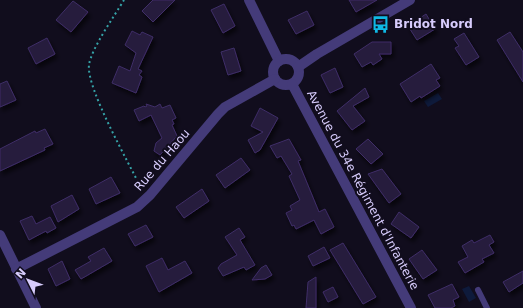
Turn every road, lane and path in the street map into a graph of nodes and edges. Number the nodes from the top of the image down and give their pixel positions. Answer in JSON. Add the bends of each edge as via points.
{"nodes":[{"id":1,"x":124,"y":0,"type":"edge"},
{"id":2,"x":249,"y":0,"type":"edge"},
{"id":3,"x":410,"y":0,"type":"edge"},
{"id":4,"x":279,"y":61,"type":"junction"},
{"id":5,"x":298,"y":67,"type":"junction"},
{"id":6,"x":275,"y":79,"type":"junction"},
{"id":7,"x":292,"y":84,"type":"junction"},
{"id":8,"x":146,"y":198,"type":"junction"},
{"id":9,"x":0,"y":235,"type":"edge"},
{"id":10,"x":16,"y":269,"type":"junction"},
{"id":11,"x":478,"y":290,"type":"dead end"},
{"id":12,"x":36,"y":308,"type":"edge"},
{"id":13,"x":411,"y":308,"type":"edge"},
{"id":14,"x":487,"y":308,"type":"edge"}],
"edges":[{"from":1,"to":8,"type":"path","via":[[98,42],[89,65],[92,83],[101,107]]},
{"from":2,"to":4,"type":"street"},
{"from":3,"to":5,"type":"street"},
{"from":4,"to":5,"type":"street","via":[[290,60]]},
{"from":4,"to":6,"type":"street","via":[[274,70]]},
{"from":5,"to":7,"type":"street","via":[[298,78]]},
{"from":6,"to":7,"type":"street","via":[[282,85]]},
{"from":6,"to":8,"type":"street","name":"Rue du Haou","via":[[225,107]]},
{"from":7,"to":13,"type":"street","name":"Avenue du 34e Régiment d'Infanterie"},
{"from":8,"to":10,"type":"street","name":"Rue du Haou","via":[[137,206]]},
{"from":9,"to":10,"type":"street"},
{"from":10,"to":12,"type":"street"},
{"from":11,"to":14,"type":"lane"}]}
